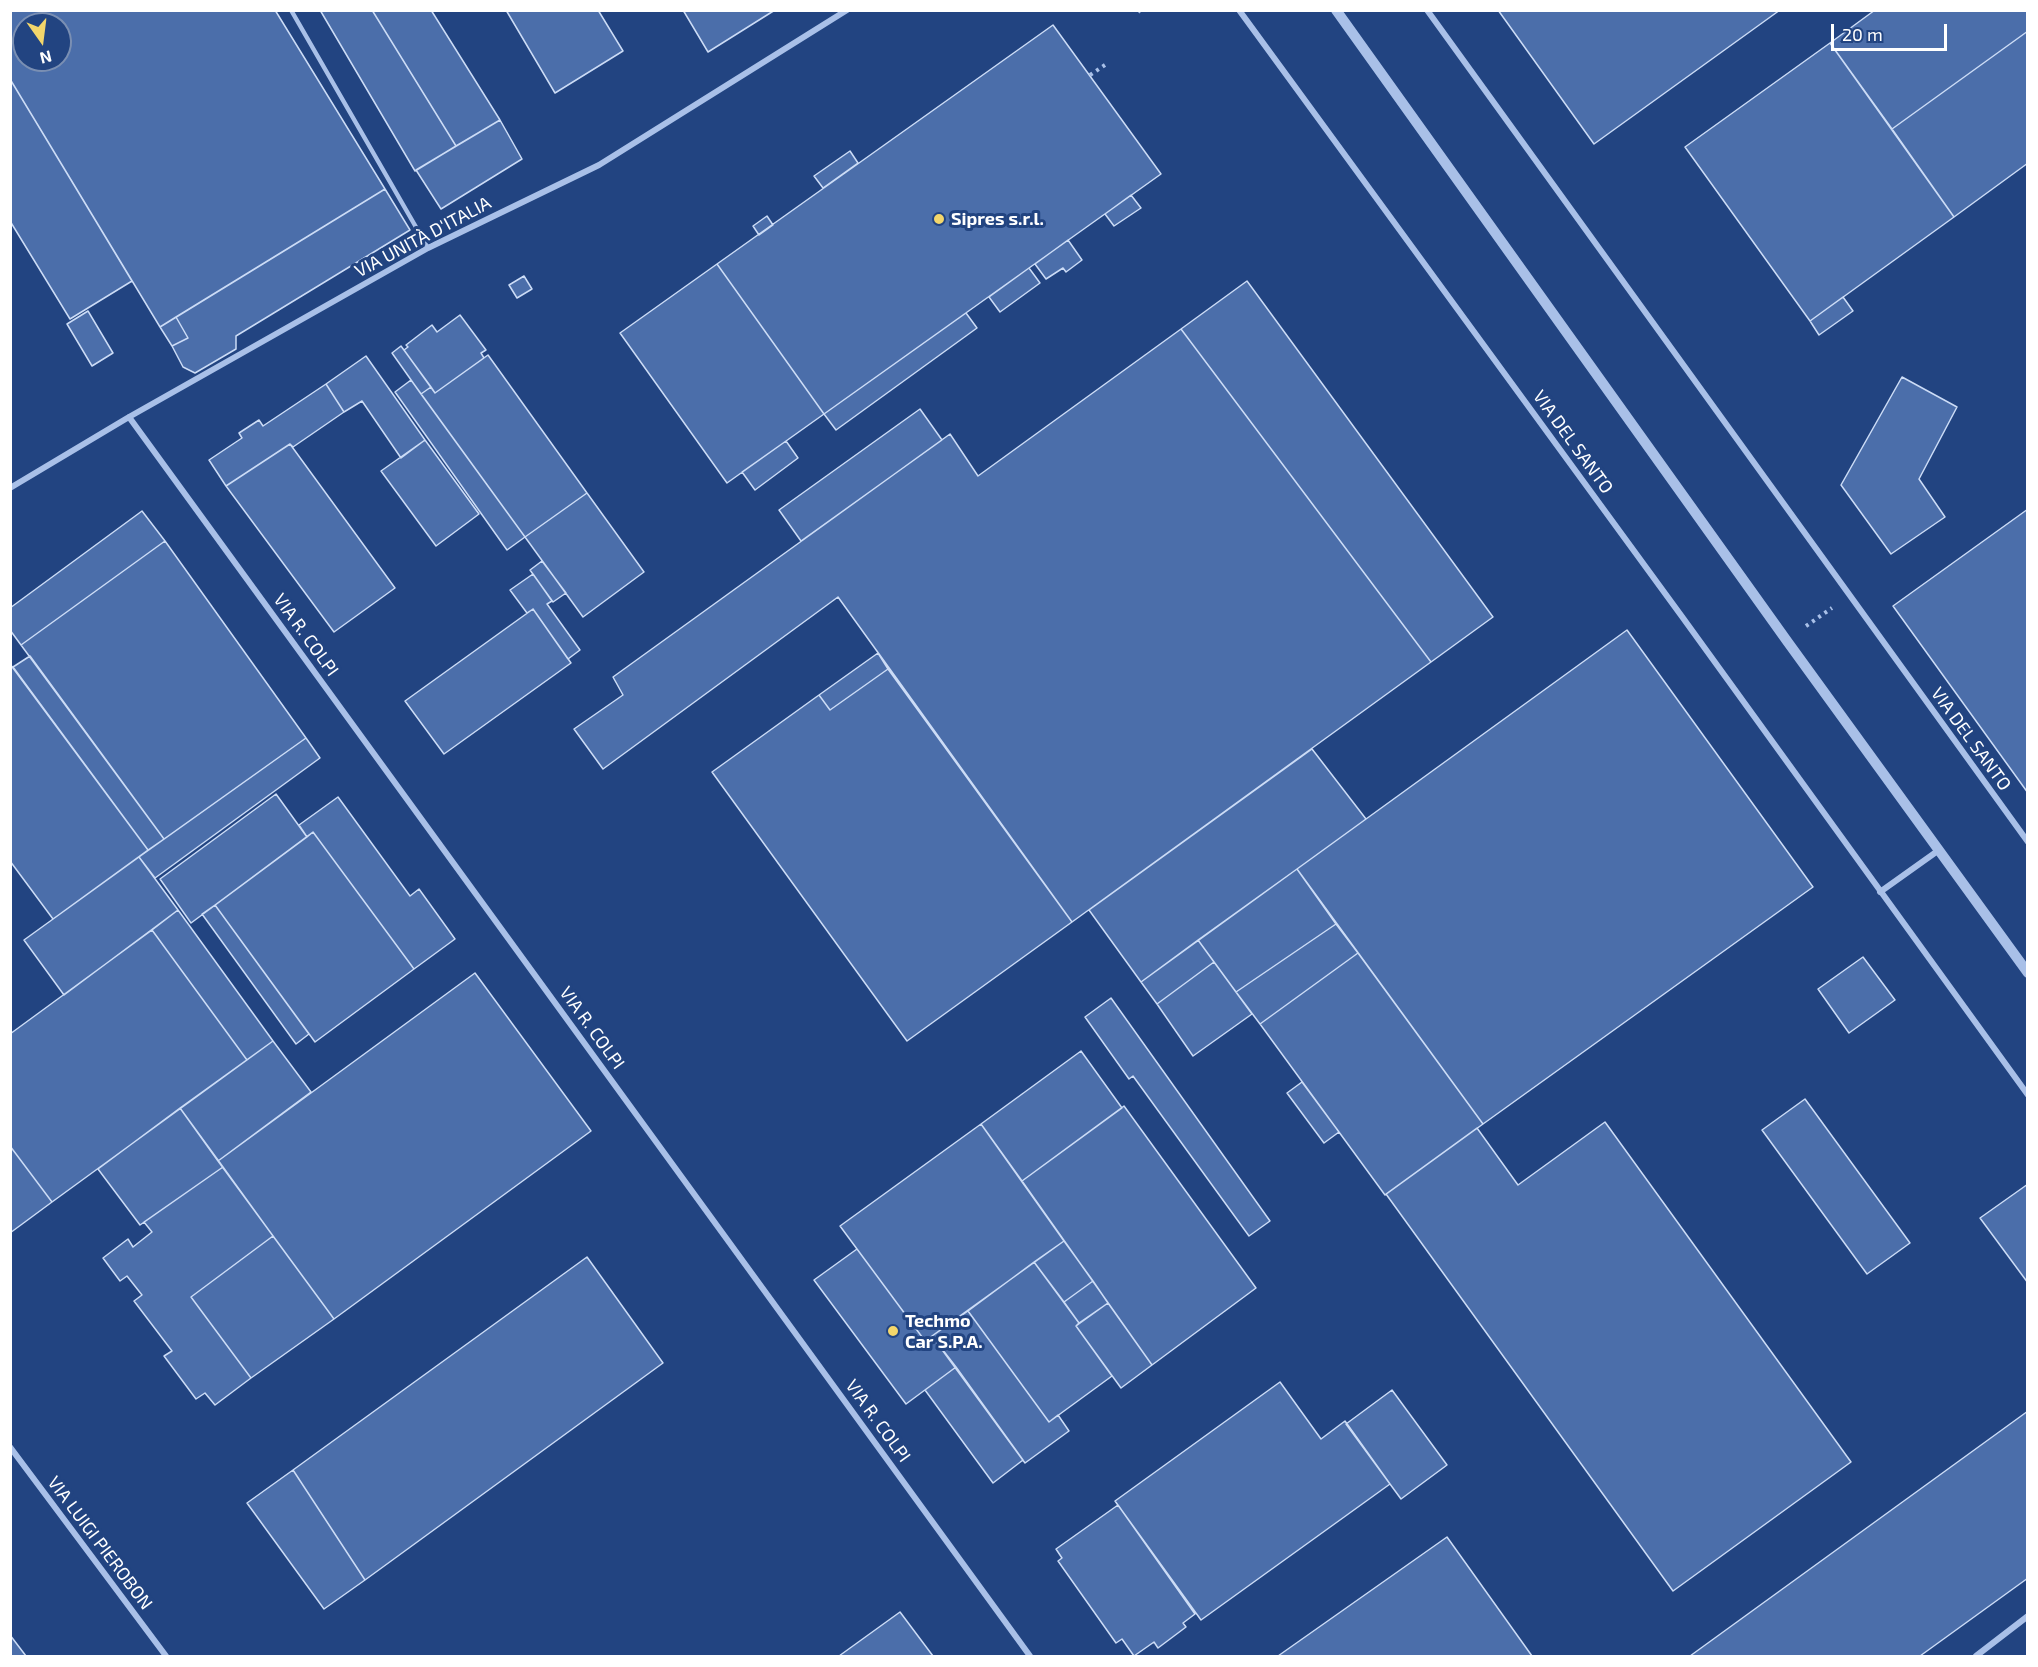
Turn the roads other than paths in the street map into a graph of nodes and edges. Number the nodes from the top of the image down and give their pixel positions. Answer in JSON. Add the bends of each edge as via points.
{"nodes":[{"id":1,"x":291,"y":10,"type":"edge"},
{"id":2,"x":847,"y":10,"type":"edge"},
{"id":3,"x":1239,"y":10,"type":"edge"},
{"id":4,"x":1336,"y":10,"type":"edge"},
{"id":5,"x":1427,"y":10,"type":"edge"},
{"id":6,"x":428,"y":248,"type":"junction"},
{"id":7,"x":129,"y":417,"type":"junction"},
{"id":8,"x":10,"y":488,"type":"edge"},
{"id":9,"x":2028,"y":843,"type":"edge"},
{"id":10,"x":1939,"y":850,"type":"junction"},
{"id":11,"x":1880,"y":892,"type":"junction"},
{"id":12,"x":2028,"y":973,"type":"edge"},
{"id":13,"x":2028,"y":1095,"type":"edge"},
{"id":14,"x":10,"y":1447,"type":"edge"},
{"id":15,"x":2028,"y":1616,"type":"edge"},
{"id":16,"x":166,"y":1656,"type":"edge"},
{"id":17,"x":1030,"y":1656,"type":"edge"},
{"id":18,"x":1976,"y":1656,"type":"edge"}],
"edges":[{"from":1,"to":6,"type":"lane"},
{"from":2,"to":6,"type":"street","name":"VIA UNITÀ D'ITALIA","via":[[599,165]]},
{"from":3,"to":11,"type":"street","name":"VIA DEL SANTO"},
{"from":4,"to":10,"type":"street"},
{"from":5,"to":9,"type":"street","name":"VIA DEL SANTO"},
{"from":6,"to":7,"type":"street","name":"VIA UNITÀ D'ITALIA"},
{"from":7,"to":8,"type":"street","name":"VIA UNITÀ D'ITALIA"},
{"from":7,"to":17,"type":"street","name":"VIA R. COLPI"},
{"from":10,"to":11,"type":"street"},
{"from":10,"to":12,"type":"street"},
{"from":11,"to":13,"type":"street","name":"VIA DEL SANTO"},
{"from":14,"to":16,"type":"street","name":"VIA LUIGI PIEROBON"},
{"from":15,"to":18,"type":"street"}]}
